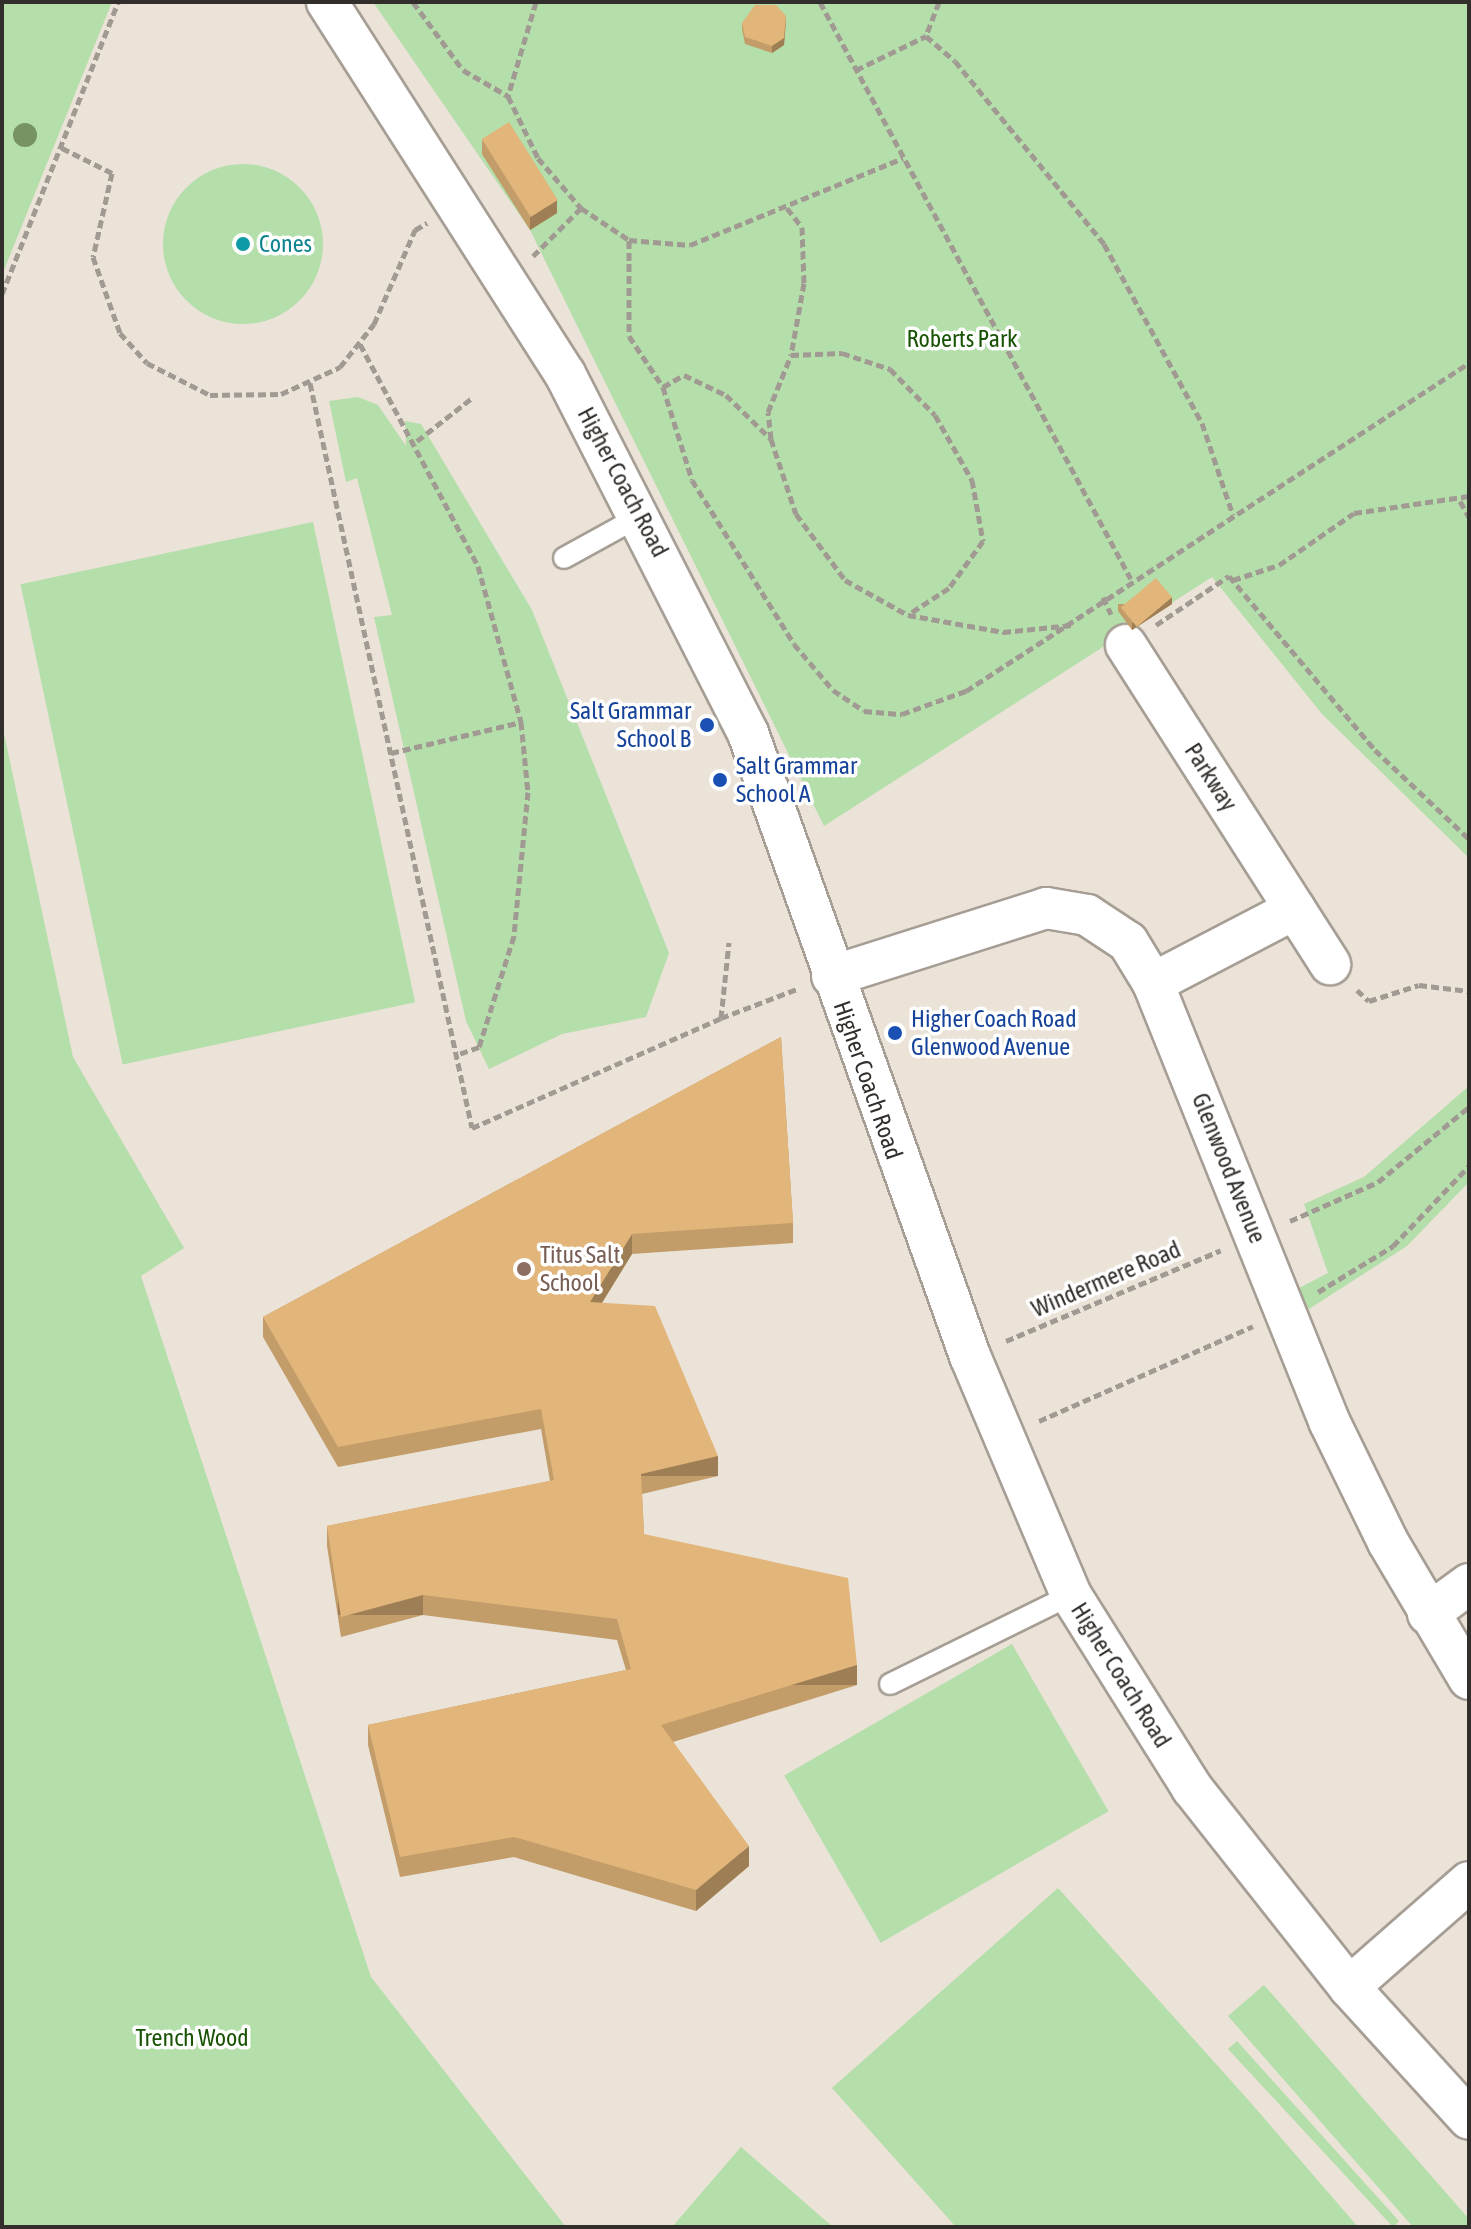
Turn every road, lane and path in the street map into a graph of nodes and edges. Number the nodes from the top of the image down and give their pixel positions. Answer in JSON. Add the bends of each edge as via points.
{"nodes":[{"id":1,"x":118,"y":2,"type":"edge"},
{"id":2,"x":327,"y":2,"type":"edge"},
{"id":3,"x":413,"y":2,"type":"edge"},
{"id":4,"x":536,"y":2,"type":"edge"},
{"id":5,"x":820,"y":2,"type":"edge"},
{"id":6,"x":939,"y":2,"type":"edge"},
{"id":7,"x":926,"y":36,"type":"junction"},
{"id":8,"x":856,"y":70,"type":"junction"},
{"id":9,"x":508,"y":96,"type":"junction"},
{"id":10,"x":62,"y":148,"type":"junction"},
{"id":11,"x":903,"y":158,"type":"junction"},
{"id":12,"x":461,"y":202,"type":"junction"},
{"id":13,"x":581,"y":208,"type":"junction"},
{"id":14,"x":787,"y":208,"type":"junction"},
{"id":15,"x":629,"y":240,"type":"junction"},
{"id":16,"x":510,"y":279,"type":"junction"},
{"id":17,"x":2,"y":294,"type":"edge"},
{"id":18,"x":360,"y":344,"type":"junction"},
{"id":19,"x":791,"y":355,"type":"junction"},
{"id":20,"x":1469,"y":363,"type":"edge"},
{"id":21,"x":310,"y":383,"type":"junction"},
{"id":22,"x":663,"y":387,"type":"junction"},
{"id":23,"x":472,"y":398,"type":"dead end"},
{"id":24,"x":771,"y":439,"type":"junction"},
{"id":25,"x":417,"y":441,"type":"junction"},
{"id":26,"x":1469,"y":496,"type":"edge"},
{"id":27,"x":1460,"y":501,"type":"junction"},
{"id":28,"x":642,"y":515,"type":"junction"},
{"id":29,"x":1233,"y":515,"type":"junction"},
{"id":30,"x":1469,"y":517,"type":"edge"},
{"id":31,"x":564,"y":558,"type":"dead end"},
{"id":32,"x":1131,"y":579,"type":"junction"},
{"id":33,"x":1233,"y":580,"type":"junction"},
{"id":34,"x":908,"y":615,"type":"junction"},
{"id":35,"x":1077,"y":625,"type":"junction"},
{"id":36,"x":1126,"y":645,"type":"joint"},
{"id":37,"x":521,"y":722,"type":"junction"},
{"id":38,"x":391,"y":753,"type":"junction"},
{"id":39,"x":1469,"y":839,"type":"edge"},
{"id":40,"x":1295,"y":909,"type":"junction"},
{"id":41,"x":729,"y":942,"type":"dead end"},
{"id":42,"x":1330,"y":964,"type":"joint"},
{"id":43,"x":832,"y":976,"type":"junction"},
{"id":44,"x":1153,"y":983,"type":"junction"},
{"id":45,"x":1469,"y":991,"type":"edge"},
{"id":46,"x":721,"y":1018,"type":"junction"},
{"id":47,"x":456,"y":1055,"type":"junction"},
{"id":48,"x":1469,"y":1107,"type":"edge"},
{"id":49,"x":1469,"y":1166,"type":"edge"},
{"id":50,"x":1256,"y":1235,"type":"junction"},
{"id":51,"x":1286,"y":1312,"type":"junction"},
{"id":52,"x":970,"y":1356,"type":"junction"},
{"id":53,"x":1003,"y":1437,"type":"junction"},
{"id":54,"x":1469,"y":1584,"type":"edge"},
{"id":55,"x":1071,"y":1595,"type":"junction"},
{"id":56,"x":1428,"y":1614,"type":"junction"},
{"id":57,"x":1469,"y":1679,"type":"edge"},
{"id":58,"x":890,"y":1684,"type":"dead end"},
{"id":59,"x":1465,"y":1893,"type":"edge"},
{"id":60,"x":1349,"y":1987,"type":"junction"},
{"id":61,"x":1469,"y":2119,"type":"edge"}],
"edges":[{"from":1,"to":10,"type":"path"},
{"from":2,"to":12,"type":"street","name":"Higher Coach Road"},
{"from":3,"to":9,"type":"path","via":[[463,70]]},
{"from":4,"to":9,"type":"path"},
{"from":5,"to":8,"type":"path"},
{"from":6,"to":7,"type":"path"},
{"from":7,"to":8,"type":"path"},
{"from":7,"to":29,"type":"path","via":[[955,61],[1104,244],[1202,423]]},
{"from":8,"to":11,"type":"path"},
{"from":9,"to":13,"type":"path","via":[[538,158]]},
{"from":10,"to":17,"type":"path"},
{"from":10,"to":21,"type":"path","via":[[112,173],[93,257],[120,333],[147,363],[210,395],[244,399]]},
{"from":11,"to":14,"type":"path"},
{"from":11,"to":32,"type":"path"},
{"from":12,"to":16,"type":"street","name":"Higher Coach Road"},
{"from":12,"to":18,"type":"path","via":[[415,230]]},
{"from":13,"to":15,"type":"path"},
{"from":13,"to":16,"type":"path"},
{"from":14,"to":15,"type":"path","via":[[690,245]]},
{"from":14,"to":19,"type":"path","via":[[802,227],[804,283]]},
{"from":15,"to":22,"type":"path","via":[[629,336]]},
{"from":16,"to":28,"type":"street","name":"Higher Coach Road"},
{"from":18,"to":21,"type":"path"},
{"from":18,"to":25,"type":"path"},
{"from":19,"to":24,"type":"path","via":[[768,412]]},
{"from":19,"to":34,"type":"path","via":[[842,353],[890,369],[935,415],[972,480],[983,541],[949,588]]},
{"from":20,"to":29,"type":"path"},
{"from":21,"to":38,"type":"path"},
{"from":22,"to":24,"type":"path","via":[[684,375],[726,395]]},
{"from":22,"to":35,"type":"path","via":[[699,493],[794,644],[833,690],[864,711],[902,714],[966,691]]},
{"from":23,"to":25,"type":"path"},
{"from":24,"to":34,"type":"path","via":[[796,514],[845,580]]},
{"from":25,"to":37,"type":"path","via":[[478,566]]},
{"from":26,"to":27,"type":"path"},
{"from":27,"to":30,"type":"path"},
{"from":27,"to":33,"type":"path","via":[[1354,513],[1279,565]]},
{"from":28,"to":31,"type":"lane"},
{"from":28,"to":43,"type":"street","name":"Higher Coach Road","via":[[748,733]]},
{"from":29,"to":32,"type":"path"},
{"from":32,"to":35,"type":"path"},
{"from":33,"to":36,"type":"path","via":[[1229,576]]},
{"from":33,"to":39,"type":"path","via":[[1375,750]]},
{"from":34,"to":35,"type":"path","via":[[1003,632]]},
{"from":36,"to":40,"type":"street","name":"Parkway"},
{"from":37,"to":38,"type":"path"},
{"from":37,"to":47,"type":"path","via":[[528,807],[514,936],[479,1047]]},
{"from":38,"to":47,"type":"path"},
{"from":40,"to":42,"type":"street","name":"Parkway"},
{"from":40,"to":44,"type":"street"},
{"from":41,"to":46,"type":"path"},
{"from":42,"to":45,"type":"path","via":[[1369,1001],[1419,985]]},
{"from":43,"to":44,"type":"street","name":"Glenwood Avenue","via":[[1046,908],[1109,926]]},
{"from":43,"to":46,"type":"path"},
{"from":43,"to":52,"type":"street","name":"Higher Coach Road"},
{"from":44,"to":50,"type":"street","name":"Glenwood Avenue"},
{"from":46,"to":47,"type":"path","via":[[472,1128]]},
{"from":48,"to":50,"type":"path","name":"Windermere Road","via":[[1378,1182]]},
{"from":49,"to":51,"type":"path","via":[[1393,1246]]},
{"from":50,"to":51,"type":"street","name":"Glenwood Avenue"},
{"from":50,"to":52,"type":"path","name":"Windermere Road"},
{"from":51,"to":53,"type":"path"},
{"from":51,"to":56,"type":"street","name":"Glenwood Avenue","via":[[1330,1423]]},
{"from":52,"to":53,"type":"street","name":"Higher Coach Road"},
{"from":53,"to":55,"type":"street","name":"Higher Coach Road"},
{"from":54,"to":56,"type":"street"},
{"from":55,"to":58,"type":"lane"},
{"from":55,"to":60,"type":"street","name":"Higher Coach Road","via":[[1192,1788]]},
{"from":56,"to":57,"type":"street","name":"Glenwood Avenue"},
{"from":59,"to":60,"type":"street"},
{"from":60,"to":61,"type":"street","name":"Higher Coach Road"}]}
